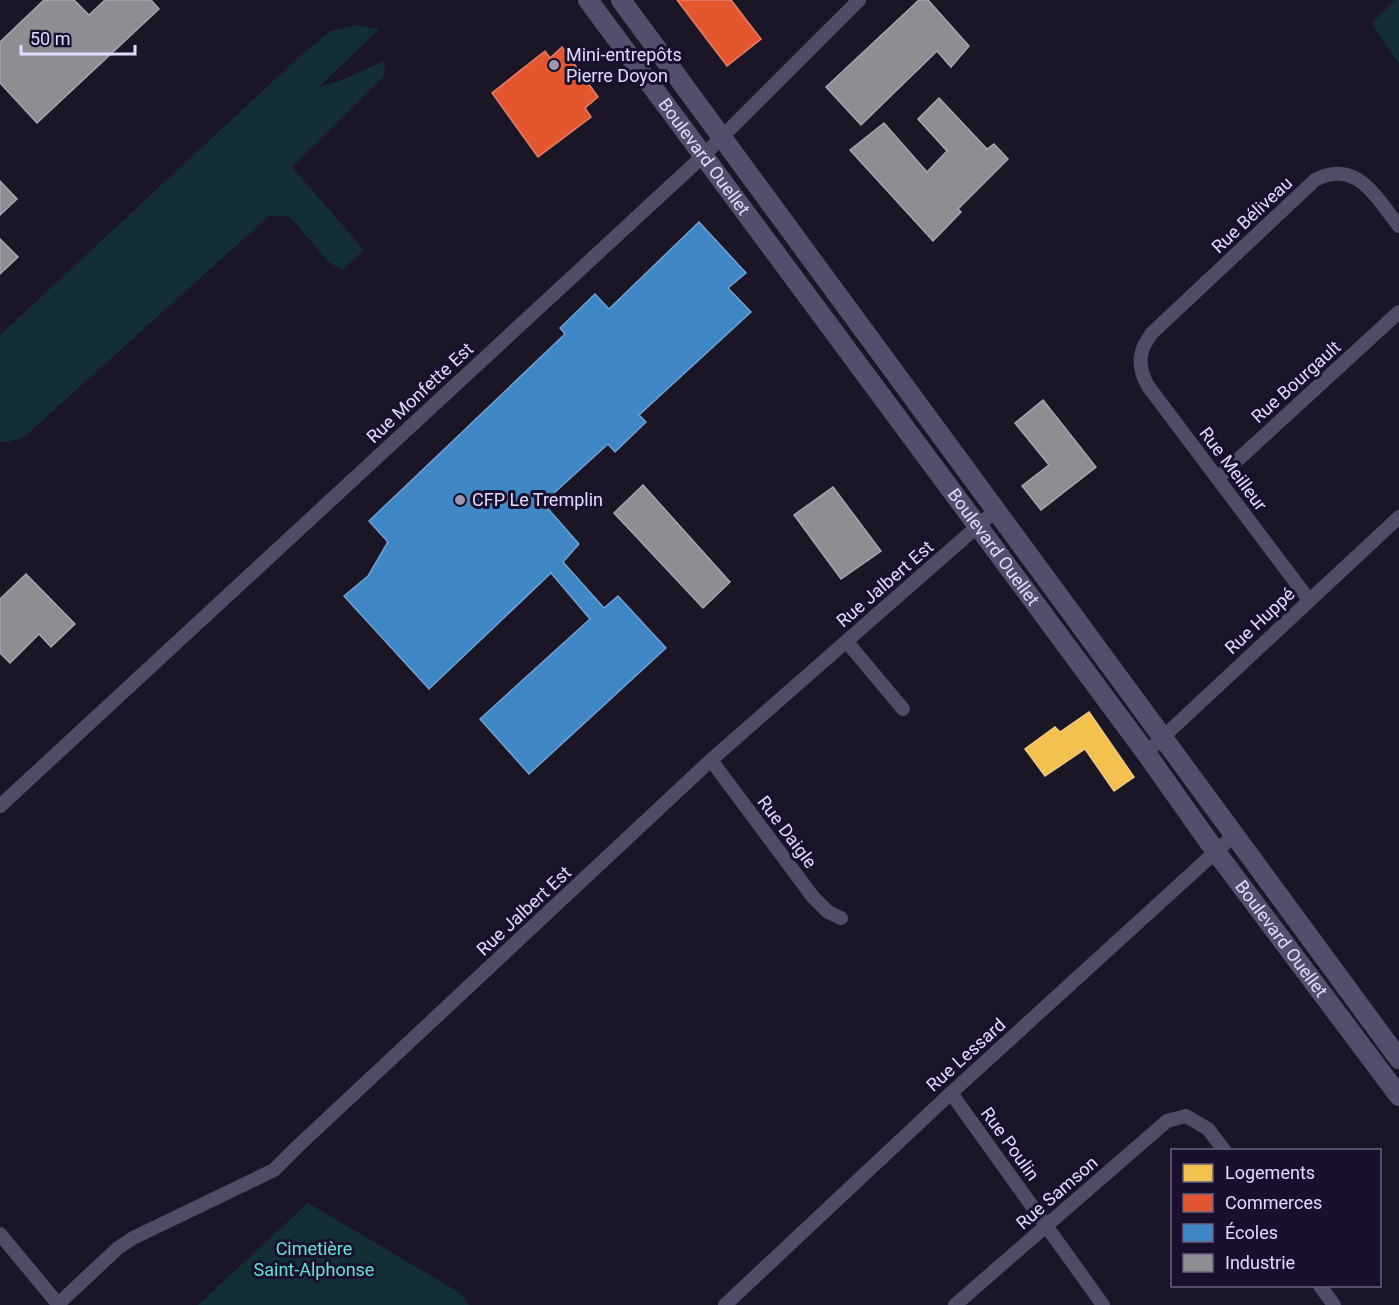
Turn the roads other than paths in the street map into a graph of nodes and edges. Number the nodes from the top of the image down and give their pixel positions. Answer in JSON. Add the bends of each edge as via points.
{"nodes":[{"id":1,"x":588,"y":0,"type":"edge"},
{"id":2,"x":621,"y":0,"type":"edge"},
{"id":3,"x":859,"y":0,"type":"edge"},
{"id":4,"x":721,"y":137,"type":"junction"},
{"id":5,"x":703,"y":156,"type":"junction"},
{"id":6,"x":1399,"y":226,"type":"edge"},
{"id":7,"x":1399,"y":312,"type":"edge"},
{"id":8,"x":1140,"y":354,"type":"joint"},
{"id":9,"x":1218,"y":478,"type":"junction"},
{"id":10,"x":995,"y":511,"type":"junction"},
{"id":11,"x":1399,"y":517,"type":"edge"},
{"id":12,"x":977,"y":527,"type":"junction"},
{"id":13,"x":1309,"y":600,"type":"junction"},
{"id":14,"x":847,"y":642,"type":"junction"},
{"id":15,"x":903,"y":709,"type":"dead end"},
{"id":16,"x":1161,"y":738,"type":"junction"},
{"id":17,"x":1146,"y":753,"type":"junction"},
{"id":18,"x":711,"y":760,"type":"junction"},
{"id":19,"x":0,"y":806,"type":"edge"},
{"id":20,"x":1234,"y":835,"type":"junction"},
{"id":21,"x":1216,"y":852,"type":"junction"},
{"id":22,"x":841,"y":918,"type":"dead end"},
{"id":23,"x":1399,"y":1059,"type":"edge"},
{"id":24,"x":951,"y":1093,"type":"junction"},
{"id":25,"x":1399,"y":1096,"type":"edge"},
{"id":26,"x":1223,"y":1149,"type":"edge"},
{"id":27,"x":1047,"y":1226,"type":"junction"},
{"id":28,"x":0,"y":1234,"type":"edge"},
{"id":29,"x":1321,"y":1287,"type":"edge"},
{"id":30,"x":58,"y":1304,"type":"edge"},
{"id":31,"x":725,"y":1305,"type":"edge"},
{"id":32,"x":955,"y":1305,"type":"edge"},
{"id":33,"x":1103,"y":1305,"type":"edge"},
{"id":34,"x":1334,"y":1305,"type":"edge"}],
"edges":[{"from":1,"to":5,"type":"street","name":"Boulevard Ouellet"},
{"from":2,"to":4,"type":"street","name":"Boulevard Ouellet"},
{"from":3,"to":4,"type":"street","name":"Rue Monfette Est"},
{"from":4,"to":5,"type":"street","name":"Rue Monfette Est"},
{"from":4,"to":10,"type":"street","name":"Boulevard Ouellet"},
{"from":5,"to":12,"type":"street","name":"Boulevard Ouellet"},
{"from":5,"to":19,"type":"street","name":"Rue Monfette Est"},
{"from":6,"to":8,"type":"street","name":"Rue Béliveau","via":[[1359,179],[1338,173],[1315,180],[1152,333]]},
{"from":7,"to":9,"type":"street","name":"Rue Bourgault"},
{"from":8,"to":9,"type":"street","name":"Rue Meilleur","via":[[1142,375],[1148,386]]},
{"from":9,"to":13,"type":"street","name":"Rue Meilleur"},
{"from":10,"to":12,"type":"street","name":"Rue Jalbert Est"},
{"from":10,"to":16,"type":"street","name":"Boulevard Ouellet"},
{"from":11,"to":13,"type":"street","name":"Rue Huppé"},
{"from":12,"to":14,"type":"street","name":"Rue Jalbert Est"},
{"from":12,"to":17,"type":"street","name":"Boulevard Ouellet"},
{"from":13,"to":16,"type":"street","name":"Rue Huppé"},
{"from":14,"to":15,"type":"street"},
{"from":14,"to":18,"type":"street","name":"Rue Jalbert Est"},
{"from":16,"to":17,"type":"street","name":"Rue Huppé"},
{"from":16,"to":20,"type":"street","name":"Boulevard Ouellet"},
{"from":17,"to":21,"type":"street","name":"Boulevard Ouellet"},
{"from":18,"to":22,"type":"street","name":"Rue Daigle","via":[[813,897]]},
{"from":18,"to":30,"type":"street","name":"Rue Jalbert Est","via":[[285,1161],[274,1170],[133,1238]]},
{"from":20,"to":21,"type":"street","name":"Rue Lessard"},
{"from":20,"to":23,"type":"street","name":"Boulevard Ouellet"},
{"from":21,"to":24,"type":"street","name":"Rue Lessard"},
{"from":21,"to":25,"type":"street","name":"Boulevard Ouellet"},
{"from":24,"to":27,"type":"street","name":"Rue Poulin"},
{"from":24,"to":31,"type":"street","name":"Rue Lessard"},
{"from":26,"to":27,"type":"street","name":"Rue Samson","via":[[1208,1129],[1186,1116],[1167,1121]]},
{"from":27,"to":32,"type":"street","name":"Rue Samson"},
{"from":27,"to":33,"type":"street","name":"Rue Poulin"},
{"from":28,"to":30,"type":"street"},
{"from":29,"to":34,"type":"street"}]}
